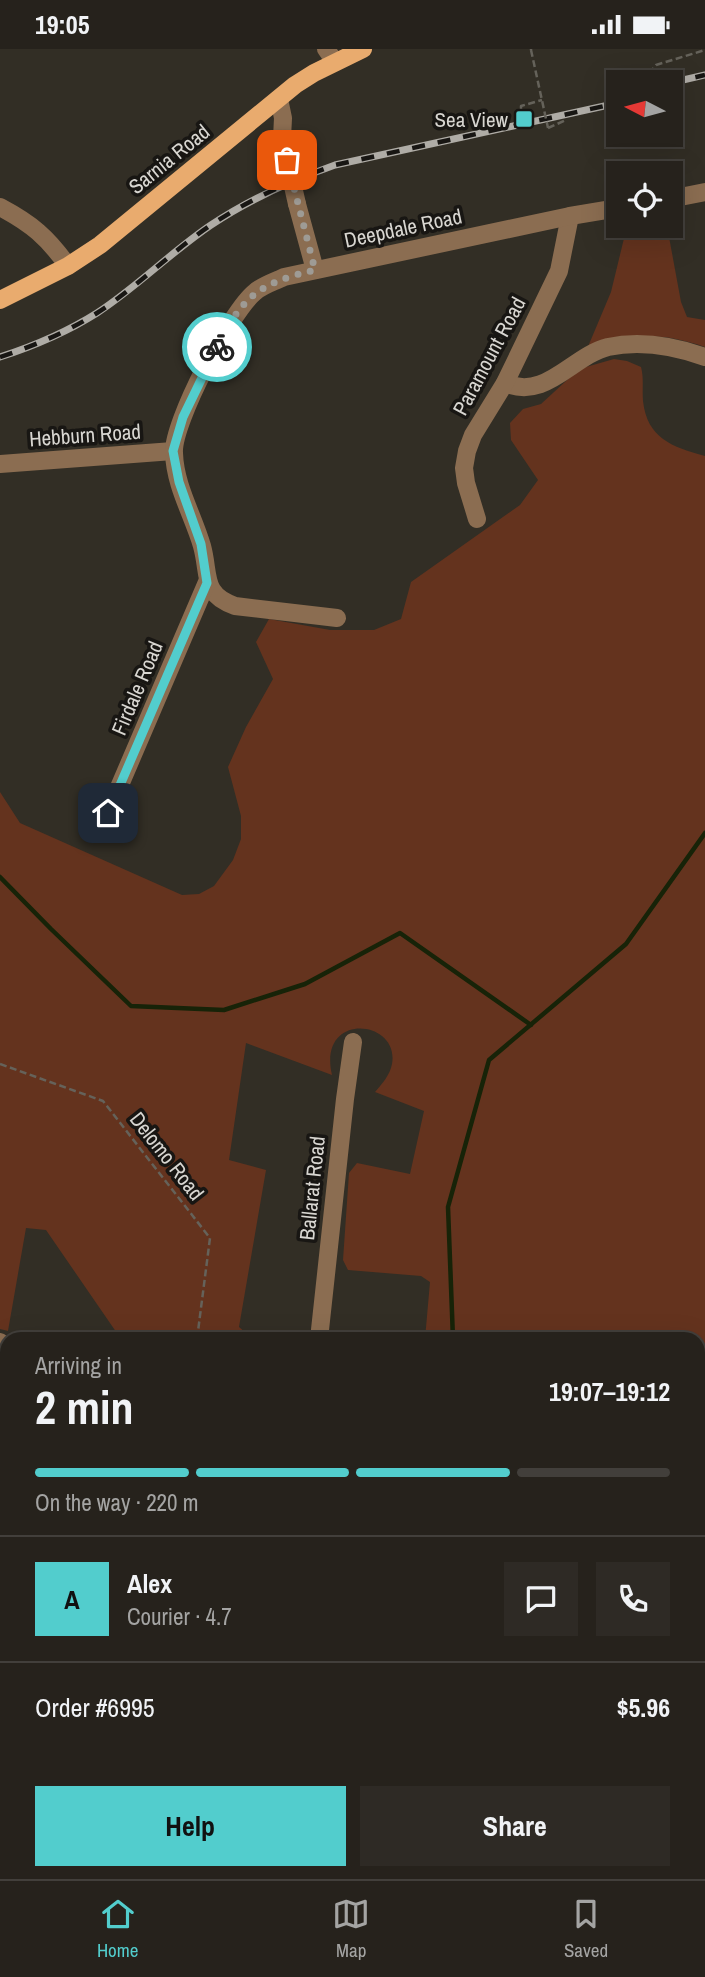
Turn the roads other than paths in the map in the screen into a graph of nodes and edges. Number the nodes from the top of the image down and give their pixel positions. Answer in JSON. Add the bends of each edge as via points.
{"nodes":[{"id":1,"x":363,"y":49,"type":"edge"},
{"id":2,"x":331,"y":56,"type":"edge"},
{"id":3,"x":279,"y":99,"type":"junction"},
{"id":4,"x":705,"y":192,"type":"edge"},
{"id":5,"x":683,"y":196,"type":"edge"},
{"id":6,"x":0,"y":207,"type":"edge"},
{"id":7,"x":606,"y":210,"type":"edge"},
{"id":8,"x":570,"y":216,"type":"junction"},
{"id":9,"x":68,"y":266,"type":"junction"},
{"id":10,"x":315,"y":270,"type":"junction"},
{"id":11,"x":0,"y":300,"type":"edge"},
{"id":12,"x":705,"y":356,"type":"edge"},
{"id":13,"x":505,"y":383,"type":"junction"},
{"id":14,"x":173,"y":451,"type":"junction"},
{"id":15,"x":0,"y":464,"type":"edge"},
{"id":16,"x":477,"y":519,"type":"dead end"},
{"id":17,"x":207,"y":583,"type":"junction"},
{"id":18,"x":337,"y":618,"type":"dead end"},
{"id":19,"x":108,"y":813,"type":"dead end"},
{"id":20,"x":353,"y":1042,"type":"dead end"},
{"id":21,"x":320,"y":1332,"type":"edge"}],
"edges":[{"from":1,"to":2,"type":"main road","name":"Sarnia Road"},
{"from":2,"to":3,"type":"main road","name":"Sarnia Road"},
{"from":3,"to":9,"type":"main road","name":"Sarnia Road"},
{"from":3,"to":10,"type":"street","bridge":true,"via":[[282,138]]},
{"from":4,"to":5,"type":"street"},
{"from":6,"to":9,"type":"street","via":[[38,230]]},
{"from":7,"to":8,"type":"street","name":"Deepdale Road"},
{"from":8,"to":10,"type":"street","name":"Deepdale Road"},
{"from":8,"to":13,"type":"street","name":"Paramount Road","via":[[559,271]]},
{"from":9,"to":11,"type":"main road","name":"Sarnia Road"},
{"from":10,"to":14,"type":"street","name":"Deepdale Road","via":[[270,283],[242,306],[183,417]]},
{"from":12,"to":13,"type":"street","via":[[676,347],[616,346],[537,386],[520,388]]},
{"from":13,"to":16,"type":"street","name":"Paramount Road","via":[[467,451],[466,483]]},
{"from":14,"to":15,"type":"street","name":"Hebburn Road"},
{"from":14,"to":17,"type":"street","via":[[201,544]]},
{"from":17,"to":18,"type":"street","via":[[222,602],[234,606]]},
{"from":17,"to":19,"type":"street","name":"Firdale Road"},
{"from":20,"to":21,"type":"street","name":"Ballarat Road"}]}
